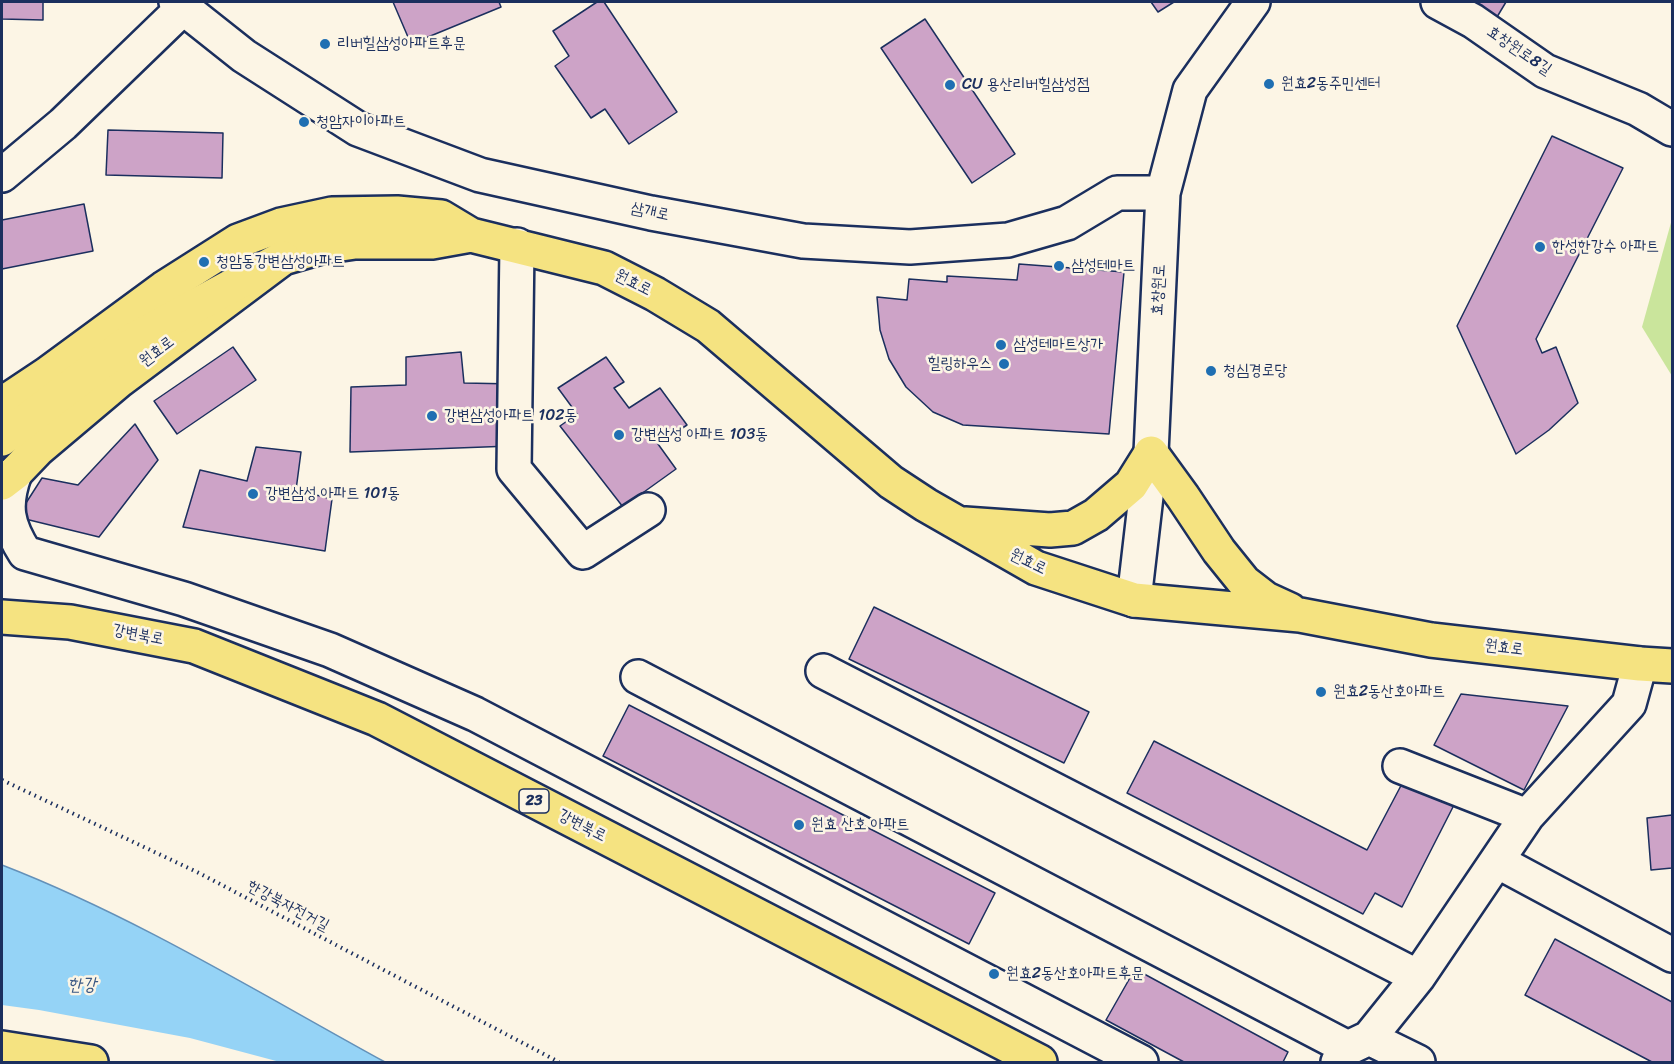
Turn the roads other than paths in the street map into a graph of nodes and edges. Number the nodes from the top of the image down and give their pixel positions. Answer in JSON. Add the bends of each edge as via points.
{"nodes":[{"id":1,"x":1253,"y":2,"type":"edge"},
{"id":2,"x":1438,"y":2,"type":"edge"},
{"id":3,"x":180,"y":5,"type":"edge"},
{"id":4,"x":1671,"y":120,"type":"edge"},
{"id":5,"x":2,"y":175,"type":"edge"},
{"id":6,"x":1163,"y":193,"type":"junction"},
{"id":7,"x":471,"y":235,"type":"junction"},
{"id":8,"x":517,"y":245,"type":"junction"},
{"id":9,"x":283,"y":258,"type":"junction"},
{"id":10,"x":2,"y":404,"type":"edge"},
{"id":11,"x":2,"y":439,"type":"edge"},
{"id":12,"x":1151,"y":453,"type":"junction"},
{"id":13,"x":8,"y":478,"type":"edge"},
{"id":14,"x":648,"y":510,"type":"dead end"},
{"id":15,"x":958,"y":523,"type":"junction"},
{"id":16,"x":1134,"y":600,"type":"junction"},
{"id":17,"x":1300,"y":615,"type":"junction"},
{"id":18,"x":2,"y":617,"type":"edge"},
{"id":19,"x":1640,"y":664,"type":"junction"},
{"id":20,"x":1672,"y":666,"type":"edge"},
{"id":21,"x":823,"y":671,"type":"dead end"},
{"id":22,"x":638,"y":677,"type":"dead end"},
{"id":23,"x":1400,"y":766,"type":"dead end"},
{"id":24,"x":1527,"y":816,"type":"junction"},
{"id":25,"x":1497,"y":861,"type":"junction"},
{"id":26,"x":1672,"y":955,"type":"edge"},
{"id":27,"x":1418,"y":977,"type":"junction"},
{"id":28,"x":2,"y":1048,"type":"edge"},
{"id":29,"x":1352,"y":1049,"type":"edge"},
{"id":30,"x":91,"y":1062,"type":"edge"},
{"id":31,"x":1040,"y":1062,"type":"edge"},
{"id":32,"x":1141,"y":1062,"type":"edge"},
{"id":33,"x":1418,"y":1062,"type":"edge"}],
"edges":[{"from":1,"to":6,"type":"street","name":"효창원로","via":[[1190,90]]},
{"from":2,"to":4,"type":"street","name":"효창원로8길","via":[[1473,21],[1545,71]]},
{"from":3,"to":5,"type":"street","via":[[63,124]]},
{"from":3,"to":6,"type":"street","name":"삼개로","via":[[244,56],[358,129],[480,175],[651,213],[803,242],[909,247],[1008,240],[1067,223],[1117,193]]},
{"from":6,"to":12,"type":"street","name":"효창원로"},
{"from":7,"to":8,"type":"main road","name":"원효로"},
{"from":7,"to":9,"type":"main road","name":"원효로","via":[[432,242],[355,242]]},
{"from":7,"to":10,"type":"main road","name":"원효로","via":[[441,217],[397,213],[332,214],[281,225],[238,241],[164,288]]},
{"from":8,"to":14,"type":"street","via":[[514,469],[583,552]]},
{"from":8,"to":15,"type":"main road","name":"원효로","via":[[604,268],[708,326],[891,482]]},
{"from":9,"to":11,"type":"main road","via":[[127,343]]},
{"from":9,"to":13,"type":"main road","name":"원효로","via":[[120,380]]},
{"from":12,"to":15,"type":"main road","via":[[1131,485],[1096,515],[1073,528]]},
{"from":12,"to":16,"type":"street","name":"효창원로"},
{"from":12,"to":17,"type":"main road","via":[[1244,582],[1266,599]]},
{"from":13,"to":32,"type":"street","via":[[13,535],[26,553],[184,599],[330,650],[475,714]]},
{"from":15,"to":16,"type":"main road","name":"원효로","via":[[1035,568]]},
{"from":16,"to":17,"type":"main road","name":"원효로"},
{"from":17,"to":19,"type":"main road","name":"원효로","via":[[1431,640]]},
{"from":18,"to":31,"type":"main road","name":"강변북로","number":"23","via":[[70,622],[194,646],[377,719]]},
{"from":19,"to":20,"type":"main road","name":"원효로"},
{"from":19,"to":24,"type":"street","via":[[1629,704]]},
{"from":21,"to":27,"type":"street"},
{"from":22,"to":29,"type":"street"},
{"from":23,"to":24,"type":"street"},
{"from":24,"to":25,"type":"street"},
{"from":25,"to":26,"type":"street"},
{"from":25,"to":27,"type":"street"},
{"from":27,"to":29,"type":"street"},
{"from":28,"to":30,"type":"main road"},
{"from":29,"to":33,"type":"street"}]}
